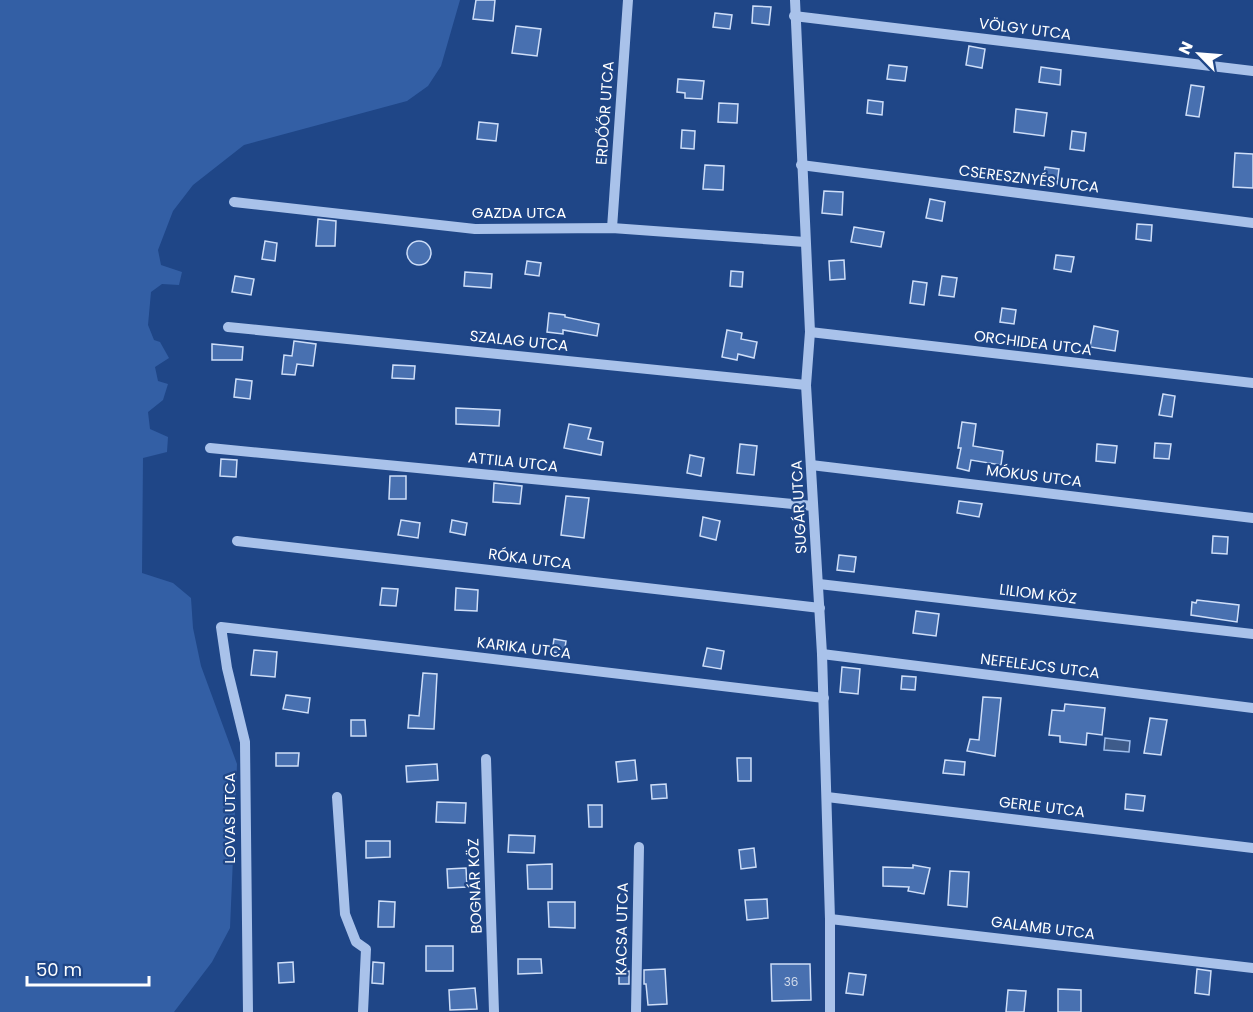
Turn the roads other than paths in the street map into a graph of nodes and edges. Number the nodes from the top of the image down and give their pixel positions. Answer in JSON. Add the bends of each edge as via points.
{"nodes":[{"id":1,"x":628,"y":0,"type":"edge"},
{"id":2,"x":795,"y":0,"type":"edge"},
{"id":3,"x":794,"y":16,"type":"junction"},
{"id":4,"x":1253,"y":71,"type":"edge"},
{"id":5,"x":801,"y":165,"type":"junction"},
{"id":6,"x":234,"y":202,"type":"dead end"},
{"id":7,"x":1253,"y":223,"type":"edge"},
{"id":8,"x":612,"y":228,"type":"junction"},
{"id":9,"x":805,"y":242,"type":"junction"},
{"id":10,"x":228,"y":327,"type":"dead end"},
{"id":11,"x":810,"y":332,"type":"junction"},
{"id":12,"x":1253,"y":383,"type":"edge"},
{"id":13,"x":806,"y":385,"type":"junction"},
{"id":14,"x":210,"y":448,"type":"dead end"},
{"id":15,"x":811,"y":465,"type":"junction"},
{"id":16,"x":813,"y":506,"type":"junction"},
{"id":17,"x":1253,"y":518,"type":"edge"},
{"id":18,"x":237,"y":541,"type":"dead end"},
{"id":19,"x":819,"y":584,"type":"junction"},
{"id":20,"x":820,"y":608,"type":"junction"},
{"id":21,"x":221,"y":627,"type":"joint"},
{"id":22,"x":1253,"y":634,"type":"edge"},
{"id":23,"x":822,"y":654,"type":"junction"},
{"id":24,"x":824,"y":698,"type":"junction"},
{"id":25,"x":1253,"y":708,"type":"edge"},
{"id":26,"x":486,"y":759,"type":"dead end"},
{"id":27,"x":337,"y":797,"type":"dead end"},
{"id":28,"x":827,"y":797,"type":"junction"},
{"id":29,"x":639,"y":847,"type":"dead end"},
{"id":30,"x":1253,"y":848,"type":"edge"},
{"id":31,"x":830,"y":919,"type":"junction"},
{"id":32,"x":1253,"y":968,"type":"edge"},
{"id":33,"x":248,"y":1012,"type":"edge"},
{"id":34,"x":363,"y":1012,"type":"edge"},
{"id":35,"x":494,"y":1012,"type":"edge"},
{"id":36,"x":636,"y":1012,"type":"edge"},
{"id":37,"x":830,"y":1012,"type":"edge"}],
"edges":[{"from":1,"to":8,"type":"street","name":"ERDŐŐR UTCA"},
{"from":2,"to":3,"type":"street","name":"SUGÁR UTCA"},
{"from":3,"to":4,"type":"street","name":"VÖLGY UTCA"},
{"from":3,"to":5,"type":"street","name":"SUGÁR UTCA"},
{"from":5,"to":7,"type":"street","name":"CSERESZNYÉS UTCA"},
{"from":5,"to":9,"type":"street","name":"SUGÁR UTCA"},
{"from":6,"to":8,"type":"street","name":"GAZDA UTCA","via":[[475,229]]},
{"from":8,"to":9,"type":"street","name":"GAZDA UTCA"},
{"from":9,"to":11,"type":"street","name":"SUGÁR UTCA"},
{"from":10,"to":13,"type":"street","name":"SZALAG UTCA"},
{"from":11,"to":12,"type":"street","name":"ORCHIDEA UTCA"},
{"from":11,"to":13,"type":"street","name":"SUGÁR UTCA"},
{"from":13,"to":15,"type":"street","name":"SUGÁR UTCA"},
{"from":14,"to":16,"type":"street","name":"ATTILA UTCA"},
{"from":15,"to":16,"type":"street","name":"SUGÁR UTCA"},
{"from":15,"to":17,"type":"street","name":"MÓKUS UTCA"},
{"from":16,"to":19,"type":"street","name":"SUGÁR UTCA"},
{"from":18,"to":20,"type":"street","name":"RÓKA UTCA"},
{"from":19,"to":20,"type":"street","name":"SUGÁR UTCA"},
{"from":19,"to":22,"type":"street","name":"LILIOM KÖZ"},
{"from":20,"to":23,"type":"street","name":"SUGÁR UTCA"},
{"from":21,"to":24,"type":"street","name":"KARIKA UTCA"},
{"from":21,"to":33,"type":"street","name":"LOVAS UTCA","via":[[245,742]]},
{"from":23,"to":24,"type":"street","name":"SUGÁR UTCA"},
{"from":23,"to":25,"type":"street","name":"NEFELEJCS UTCA"},
{"from":24,"to":28,"type":"street","name":"SUGÁR UTCA"},
{"from":26,"to":35,"type":"street","name":"BOGNÁR KÖZ"},
{"from":27,"to":34,"type":"street","via":[[345,914],[356,942],[366,949]]},
{"from":28,"to":30,"type":"street","name":"GERLE UTCA"},
{"from":28,"to":31,"type":"street","name":"SUGÁR UTCA"},
{"from":29,"to":36,"type":"street","name":"KACSA UTCA"},
{"from":31,"to":32,"type":"street","name":"GALAMB UTCA"},
{"from":31,"to":37,"type":"street","name":"SUGÁR UTCA"}]}
